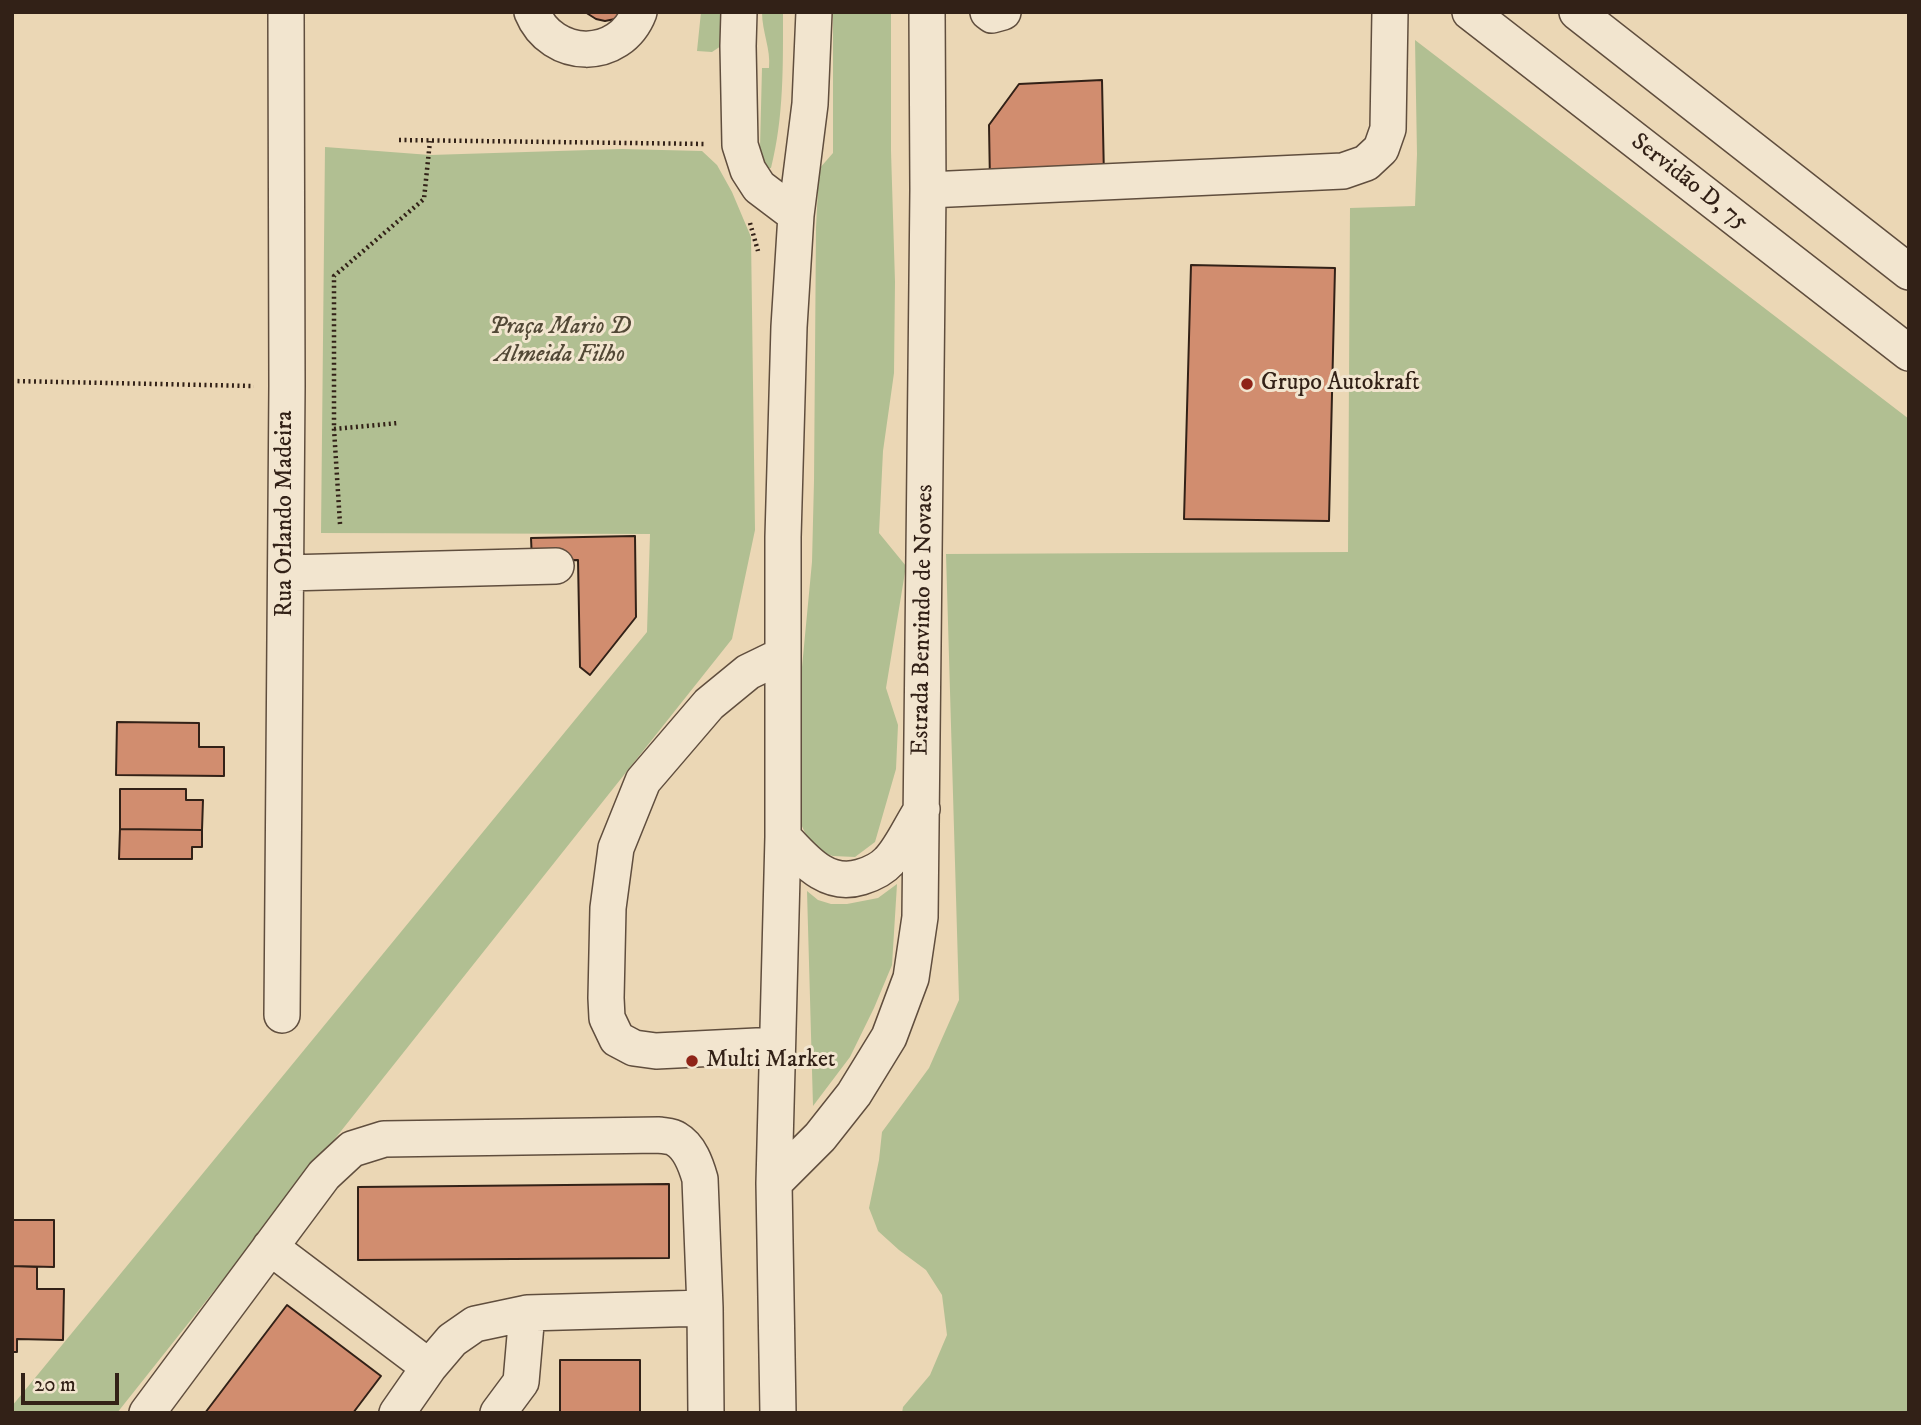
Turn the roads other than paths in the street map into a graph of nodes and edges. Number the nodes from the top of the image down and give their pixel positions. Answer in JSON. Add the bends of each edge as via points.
{"nodes":[{"id":1,"x":286,"y":12,"type":"edge"},
{"id":2,"x":532,"y":12,"type":"edge"},
{"id":3,"x":546,"y":12,"type":"edge"},
{"id":4,"x":639,"y":12,"type":"edge"},
{"id":5,"x":652,"y":12,"type":"edge"},
{"id":6,"x":739,"y":12,"type":"edge"},
{"id":7,"x":814,"y":12,"type":"edge"},
{"id":8,"x":927,"y":12,"type":"edge"},
{"id":9,"x":988,"y":12,"type":"edge"},
{"id":10,"x":1003,"y":12,"type":"edge"},
{"id":11,"x":1390,"y":12,"type":"edge"},
{"id":12,"x":1470,"y":12,"type":"edge"},
{"id":13,"x":1577,"y":12,"type":"edge"},
{"id":14,"x":613,"y":43,"type":"junction"},
{"id":15,"x":928,"y":190,"type":"junction"},
{"id":16,"x":796,"y":215,"type":"junction"},
{"id":17,"x":1909,"y":272,"type":"edge"},
{"id":18,"x":1909,"y":353,"type":"edge"},
{"id":19,"x":556,"y":566,"type":"dead end"},
{"id":20,"x":286,"y":573,"type":"junction"},
{"id":21,"x":783,"y":655,"type":"junction"},
{"id":22,"x":922,"y":810,"type":"junction"},
{"id":23,"x":783,"y":837,"type":"junction"},
{"id":24,"x":282,"y":1015,"type":"dead end"},
{"id":25,"x":777,"y":1045,"type":"junction"},
{"id":26,"x":774,"y":1182,"type":"junction"},
{"id":27,"x":270,"y":1247,"type":"junction"},
{"id":28,"x":705,"y":1308,"type":"junction"},
{"id":29,"x":527,"y":1313,"type":"junction"},
{"id":30,"x":429,"y":1367,"type":"junction"},
{"id":31,"x":521,"y":1397,"type":"edge"},
{"id":32,"x":147,"y":1413,"type":"edge"},
{"id":33,"x":397,"y":1413,"type":"edge"},
{"id":34,"x":498,"y":1413,"type":"edge"},
{"id":35,"x":706,"y":1413,"type":"edge"},
{"id":36,"x":778,"y":1413,"type":"edge"}],
"edges":[{"from":1,"to":20,"type":"street","name":"Rua Orlando Madeira"},
{"from":2,"to":14,"type":"street","via":[[543,31],[558,43],[595,49]]},
{"from":3,"to":14,"type":"street","via":[[556,29],[571,41],[589,47]]},
{"from":4,"to":14,"type":"street","via":[[628,31]]},
{"from":5,"to":14,"type":"street","via":[[626,41]]},
{"from":6,"to":16,"type":"street","via":[[740,145],[759,187]]},
{"from":7,"to":16,"type":"street","via":[[810,104]]},
{"from":8,"to":15,"type":"street","name":"Estrada Benvindo de Novaes"},
{"from":9,"to":10,"type":"street"},
{"from":11,"to":15,"type":"street","via":[[1388,129],[1381,149],[1366,163],[1343,171]]},
{"from":12,"to":18,"type":"street","name":"Servidão D, 75"},
{"from":13,"to":17,"type":"street"},
{"from":15,"to":22,"type":"street","name":"Estrada Benvindo de Novaes"},
{"from":16,"to":21,"type":"street","via":[[789,327]]},
{"from":19,"to":20,"type":"street"},
{"from":20,"to":24,"type":"street","name":"Rua Orlando Madeira"},
{"from":21,"to":23,"type":"street"},
{"from":21,"to":25,"type":"street","via":[[748,672],[709,704],[642,781],[616,848],[608,908],[606,998],[607,1018],[617,1039],[634,1048]]},
{"from":22,"to":23,"type":"street","via":[[890,860],[875,873],[851,880],[829,877],[808,864]]},
{"from":22,"to":26,"type":"street","name":"Estrada Benvindo de Novaes","via":[[920,917],[911,978],[889,1037],[854,1094],[820,1137]]},
{"from":23,"to":25,"type":"street"},
{"from":25,"to":26,"type":"street"},
{"from":26,"to":36,"type":"street"},
{"from":27,"to":28,"type":"street","via":[[324,1175],[352,1149],[384,1139],[659,1135],[676,1139],[686,1149],[700,1179]]},
{"from":27,"to":30,"type":"street"},
{"from":27,"to":32,"type":"street"},
{"from":28,"to":29,"type":"street"},
{"from":28,"to":35,"type":"street"},
{"from":29,"to":30,"type":"street","via":[[475,1324],[452,1340]]},
{"from":29,"to":31,"type":"street"},
{"from":30,"to":33,"type":"street"},
{"from":31,"to":34,"type":"street"}]}
